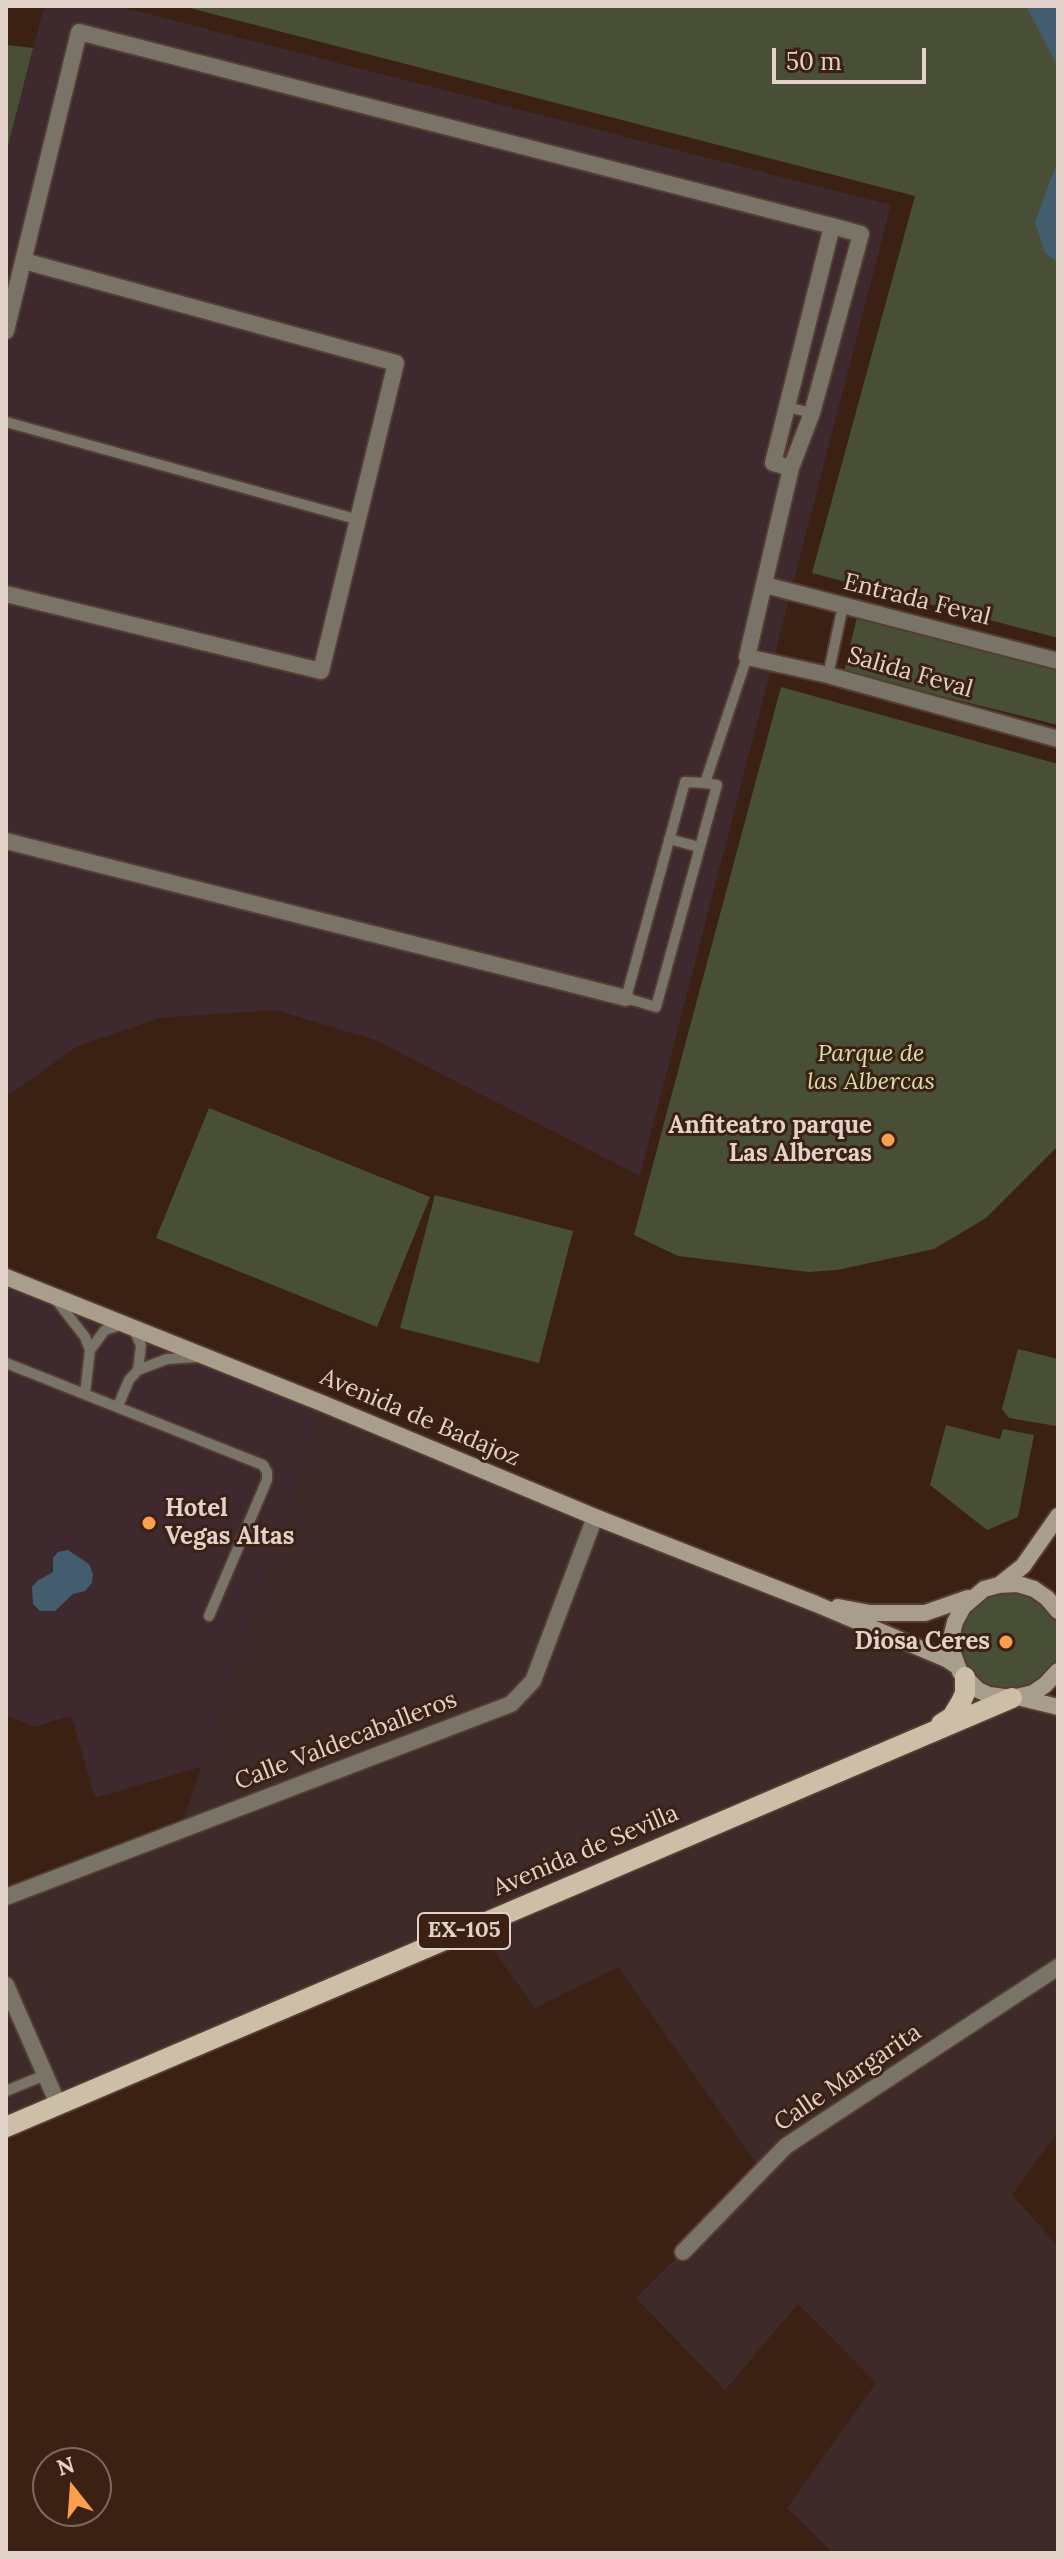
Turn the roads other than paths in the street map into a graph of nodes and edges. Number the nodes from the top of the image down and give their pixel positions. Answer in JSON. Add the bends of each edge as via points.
{"nodes":[{"id":1,"x":832,"y":226,"type":"junction"},
{"id":2,"x":24,"y":261,"type":"junction"},
{"id":3,"x":6,"y":331,"type":"edge"},
{"id":4,"x":787,"y":407,"type":"junction"},
{"id":5,"x":812,"y":413,"type":"junction"},
{"id":6,"x":6,"y":422,"type":"edge"},
{"id":7,"x":791,"y":468,"type":"junction"},
{"id":8,"x":359,"y":520,"type":"junction"},
{"id":9,"x":765,"y":585,"type":"junction"},
{"id":10,"x":6,"y":594,"type":"edge"},
{"id":11,"x":843,"y":606,"type":"junction"},
{"id":12,"x":747,"y":657,"type":"junction"},
{"id":13,"x":1058,"y":661,"type":"edge"},
{"id":14,"x":828,"y":675,"type":"junction"},
{"id":15,"x":1058,"y":739,"type":"edge"},
{"id":16,"x":705,"y":783,"type":"junction"},
{"id":17,"x":669,"y":839,"type":"junction"},
{"id":18,"x":6,"y":841,"type":"edge"},
{"id":19,"x":699,"y":847,"type":"junction"},
{"id":20,"x":626,"y":998,"type":"junction"},
{"id":21,"x":6,"y":1278,"type":"edge"},
{"id":22,"x":54,"y":1296,"type":"junction"},
{"id":23,"x":130,"y":1326,"type":"junction"},
{"id":24,"x":90,"y":1350,"type":"junction"},
{"id":25,"x":206,"y":1357,"type":"junction"},
{"id":26,"x":6,"y":1363,"type":"edge"},
{"id":27,"x":138,"y":1370,"type":"junction"},
{"id":28,"x":85,"y":1394,"type":"junction"},
{"id":29,"x":118,"y":1406,"type":"junction"},
{"id":30,"x":1058,"y":1516,"type":"edge"},
{"id":31,"x":595,"y":1517,"type":"junction"},
{"id":32,"x":999,"y":1585,"type":"junction"},
{"id":33,"x":973,"y":1596,"type":"junction"},
{"id":34,"x":816,"y":1604,"type":"junction"},
{"id":35,"x":1057,"y":1605,"type":"edge"},
{"id":36,"x":209,"y":1616,"type":"dead end"},
{"id":37,"x":961,"y":1672,"type":"junction"},
{"id":38,"x":1058,"y":1672,"type":"edge"},
{"id":39,"x":1016,"y":1698,"type":"junction"},
{"id":40,"x":1058,"y":1707,"type":"edge"},
{"id":41,"x":922,"y":1736,"type":"junction"},
{"id":42,"x":6,"y":1897,"type":"edge"},
{"id":43,"x":1058,"y":1967,"type":"edge"},
{"id":44,"x":6,"y":1985,"type":"edge"},
{"id":45,"x":45,"y":2075,"type":"junction"},
{"id":46,"x":6,"y":2091,"type":"edge"},
{"id":47,"x":58,"y":2104,"type":"junction"},
{"id":48,"x":6,"y":2127,"type":"edge"},
{"id":49,"x":683,"y":2252,"type":"dead end"}],
"edges":[{"from":1,"to":2,"type":"street","via":[[79,32]]},
{"from":1,"to":4,"type":"street"},
{"from":1,"to":5,"type":"street","via":[[861,234]]},
{"from":2,"to":3,"type":"street"},
{"from":2,"to":8,"type":"street","via":[[396,363]]},
{"from":4,"to":5,"type":"lane"},
{"from":4,"to":7,"type":"street","via":[[773,463]]},
{"from":5,"to":7,"type":"street"},
{"from":6,"to":8,"type":"lane"},
{"from":7,"to":9,"type":"street"},
{"from":8,"to":10,"type":"street","via":[[321,671]]},
{"from":9,"to":11,"type":"street","name":"Entrada Feval"},
{"from":9,"to":12,"type":"street"},
{"from":11,"to":13,"type":"street","name":"Entrada Feval"},
{"from":11,"to":14,"type":"lane"},
{"from":12,"to":14,"type":"street","name":"Salida Feval"},
{"from":12,"to":16,"type":"lane"},
{"from":14,"to":15,"type":"street","name":"Salida Feval"},
{"from":16,"to":17,"type":"lane","via":[[685,782]]},
{"from":16,"to":19,"type":"lane","via":[[717,785]]},
{"from":17,"to":19,"type":"lane"},
{"from":17,"to":20,"type":"lane"},
{"from":18,"to":20,"type":"street"},
{"from":19,"to":20,"type":"lane","via":[[656,1007]]},
{"from":21,"to":22,"type":"main road","name":"Avenida de Badajoz"},
{"from":22,"to":23,"type":"main road","name":"Avenida de Badajoz"},
{"from":22,"to":24,"type":"lane"},
{"from":23,"to":24,"type":"lane","via":[[105,1330]]},
{"from":23,"to":25,"type":"main road","name":"Avenida de Badajoz"},
{"from":23,"to":27,"type":"lane","via":[[141,1345]]},
{"from":24,"to":28,"type":"lane"},
{"from":25,"to":27,"type":"lane","via":[[167,1359]]},
{"from":25,"to":31,"type":"main road","name":"Avenida de Badajoz"},
{"from":26,"to":28,"type":"lane"},
{"from":27,"to":29,"type":"lane"},
{"from":28,"to":29,"type":"lane"},
{"from":29,"to":36,"type":"lane","via":[[263,1465],[267,1472]]},
{"from":30,"to":32,"type":"main road","via":[[1023,1566]]},
{"from":31,"to":34,"type":"main road","name":"Avenida de Badajoz"},
{"from":31,"to":42,"type":"street","name":"Calle Valdecaballeros","via":[[533,1681],[511,1704]]},
{"from":32,"to":33,"type":"main road"},
{"from":32,"to":35,"type":"main road","via":[[1034,1589]]},
{"from":33,"to":34,"type":"main road","via":[[925,1613],[870,1613]]},
{"from":33,"to":37,"type":"main road","via":[[951,1638]]},
{"from":34,"to":37,"type":"main road","via":[[948,1660]]},
{"from":37,"to":39,"type":"main road","via":[[978,1690]]},
{"from":37,"to":41,"type":"main road","name":"Avenida de Sevilla","number":"EX-105","via":[[965,1693],[952,1717]]},
{"from":38,"to":39,"type":"main road","via":[[1045,1685]]},
{"from":39,"to":40,"type":"main road"},
{"from":39,"to":41,"type":"main road","name":"Avenida de Sevilla","number":"EX-105"},
{"from":41,"to":47,"type":"main road","name":"Avenida de Sevilla","number":"EX-105"},
{"from":43,"to":49,"type":"street","name":"Calle Margarita","via":[[786,2146]]},
{"from":44,"to":45,"type":"street"},
{"from":45,"to":46,"type":"lane"},
{"from":45,"to":47,"type":"street"},
{"from":47,"to":48,"type":"main road","name":"Avenida de Sevilla","number":"EX-105"}]}
